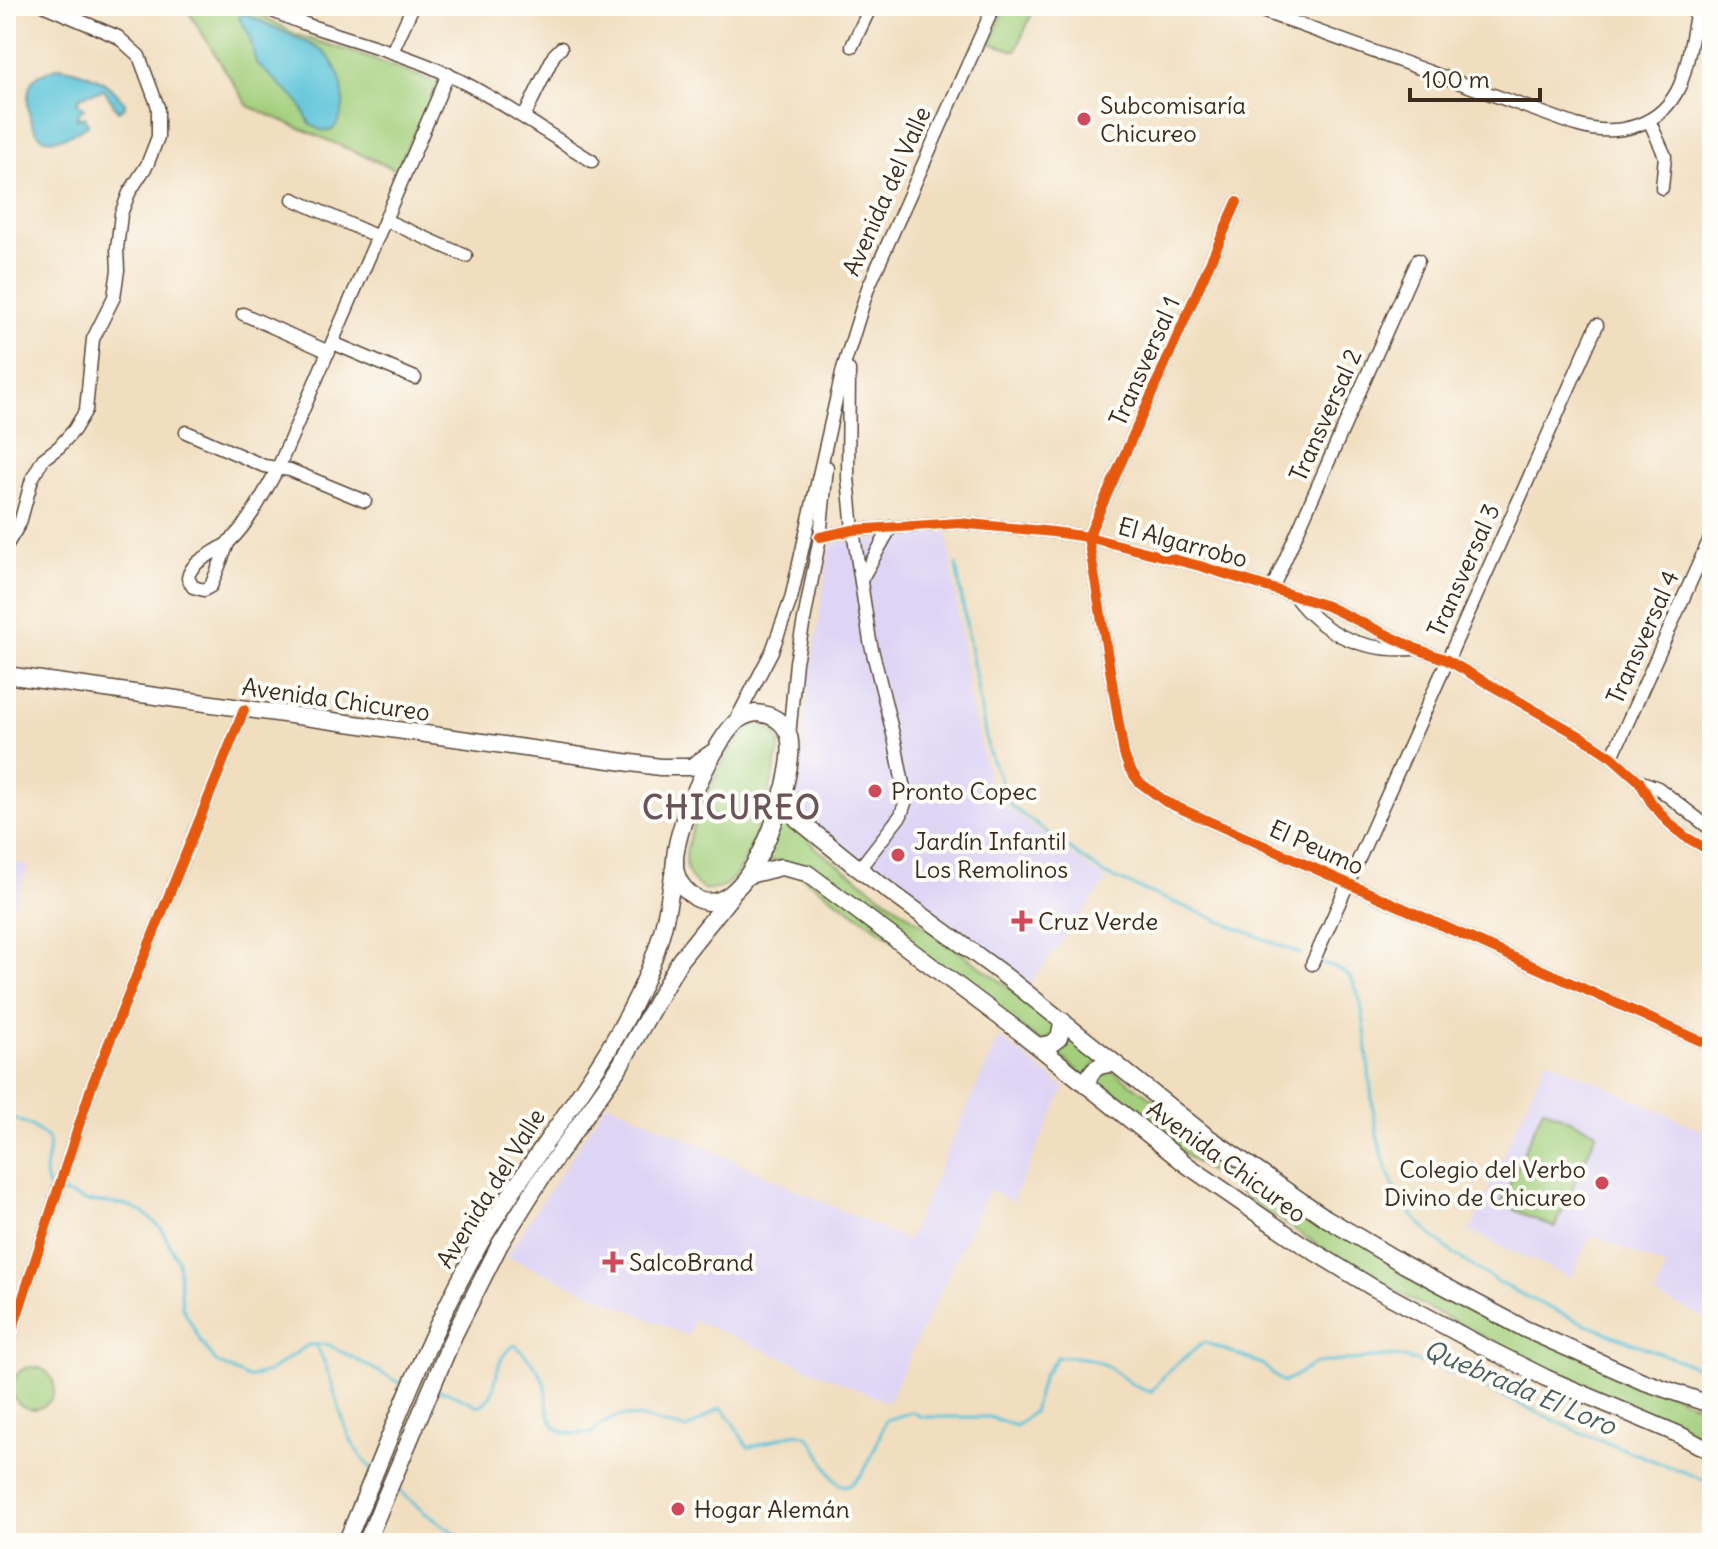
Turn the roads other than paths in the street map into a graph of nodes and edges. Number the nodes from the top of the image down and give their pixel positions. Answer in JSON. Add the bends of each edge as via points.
{"nodes":[{"id":1,"x":45,"y":6,"type":"edge"},
{"id":2,"x":262,"y":6,"type":"edge"},
{"id":3,"x":413,"y":6,"type":"edge"},
{"id":4,"x":871,"y":6,"type":"edge"},
{"id":5,"x":994,"y":6,"type":"edge"},
{"id":6,"x":1248,"y":6,"type":"edge"},
{"id":7,"x":1698,"y":6,"type":"edge"},
{"id":8,"x":852,"y":46,"type":"dead end"},
{"id":9,"x":561,"y":48,"type":"dead end"},
{"id":10,"x":392,"y":52,"type":"junction"},
{"id":11,"x":448,"y":74,"type":"junction"},
{"id":12,"x":524,"y":117,"type":"junction"},
{"id":13,"x":1649,"y":120,"type":"junction"},
{"id":14,"x":592,"y":161,"type":"dead end"},
{"id":15,"x":1662,"y":188,"type":"dead end"},
{"id":16,"x":293,"y":199,"type":"dead end"},
{"id":17,"x":1237,"y":202,"type":"dead end"},
{"id":18,"x":385,"y":220,"type":"junction"},
{"id":19,"x":378,"y":237,"type":"junction"},
{"id":20,"x":466,"y":256,"type":"dead end"},
{"id":21,"x":1418,"y":260,"type":"dead end"},
{"id":22,"x":243,"y":314,"type":"dead end"},
{"id":23,"x":1597,"y":325,"type":"dead end"},
{"id":24,"x":331,"y":348,"type":"junction"},
{"id":25,"x":849,"y":349,"type":"junction"},
{"id":26,"x":415,"y":378,"type":"dead end"},
{"id":27,"x":836,"y":400,"type":"junction"},
{"id":28,"x":186,"y":432,"type":"dead end"},
{"id":29,"x":278,"y":468,"type":"junction"},
{"id":30,"x":365,"y":501,"type":"dead end"},
{"id":31,"x":891,"y":527,"type":"junction"},
{"id":32,"x":853,"y":530,"type":"junction"},
{"id":33,"x":1712,"y":534,"type":"edge"},
{"id":34,"x":820,"y":537,"type":"junction"},
{"id":35,"x":1088,"y":537,"type":"junction"},
{"id":36,"x":229,"y":541,"type":"dead end"},
{"id":37,"x":6,"y":546,"type":"edge"},
{"id":38,"x":860,"y":582,"type":"junction"},
{"id":39,"x":1272,"y":589,"type":"junction"},
{"id":40,"x":1295,"y":597,"type":"junction"},
{"id":41,"x":1417,"y":649,"type":"junction"},
{"id":42,"x":1447,"y":660,"type":"junction"},
{"id":43,"x":6,"y":675,"type":"edge"},
{"id":44,"x":244,"y":710,"type":"junction"},
{"id":45,"x":735,"y":722,"type":"junction"},
{"id":46,"x":789,"y":738,"type":"junction"},
{"id":47,"x":716,"y":750,"type":"junction"},
{"id":48,"x":1612,"y":757,"type":"junction"},
{"id":49,"x":660,"y":767,"type":"junction"},
{"id":50,"x":1639,"y":781,"type":"junction"},
{"id":51,"x":783,"y":791,"type":"junction"},
{"id":52,"x":691,"y":801,"type":"junction"},
{"id":53,"x":1712,"y":830,"type":"edge"},
{"id":54,"x":1712,"y":852,"type":"edge"},
{"id":55,"x":675,"y":862,"type":"junction"},
{"id":56,"x":859,"y":869,"type":"junction"},
{"id":57,"x":749,"y":875,"type":"junction"},
{"id":58,"x":1349,"y":883,"type":"junction"},
{"id":59,"x":731,"y":896,"type":"junction"},
{"id":60,"x":1312,"y":964,"type":"dead end"},
{"id":61,"x":1063,"y":1021,"type":"junction"},
{"id":62,"x":1038,"y":1046,"type":"junction"},
{"id":63,"x":1712,"y":1046,"type":"edge"},
{"id":64,"x":1116,"y":1064,"type":"junction"},
{"id":65,"x":1087,"y":1086,"type":"junction"},
{"id":66,"x":6,"y":1350,"type":"edge"},
{"id":67,"x":1712,"y":1405,"type":"edge"},
{"id":68,"x":1712,"y":1452,"type":"edge"},
{"id":69,"x":346,"y":1543,"type":"edge"},
{"id":70,"x":366,"y":1543,"type":"edge"}],
"edges":[{"from":1,"to":37,"type":"street","via":[[118,37],[139,56],[158,107],[158,137],[121,214],[114,297],[93,339],[86,410],[74,430],[43,459]]},
{"from":2,"to":10,"type":"street"},
{"from":3,"to":10,"type":"street"},
{"from":4,"to":8,"type":"street"},
{"from":5,"to":25,"type":"street","name":"Avenida del Valle","via":[[881,258]]},
{"from":6,"to":13,"type":"street","via":[[1587,128],[1613,131]]},
{"from":7,"to":13,"type":"street","via":[[1679,88]]},
{"from":9,"to":12,"type":"street"},
{"from":10,"to":11,"type":"street"},
{"from":11,"to":12,"type":"street"},
{"from":11,"to":18,"type":"street"},
{"from":12,"to":14,"type":"street"},
{"from":13,"to":15,"type":"street","via":[[1665,156]]},
{"from":16,"to":19,"type":"street"},
{"from":17,"to":35,"type":"street","name":"Transversal 1"},
{"from":18,"to":19,"type":"street"},
{"from":18,"to":20,"type":"street"},
{"from":19,"to":24,"type":"street"},
{"from":21,"to":39,"type":"street","name":"Transversal 2"},
{"from":22,"to":24,"type":"street"},
{"from":23,"to":42,"type":"street","name":"Transversal 3"},
{"from":24,"to":26,"type":"street"},
{"from":24,"to":29,"type":"street"},
{"from":25,"to":27,"type":"street","name":"Avenida del Valle"},
{"from":25,"to":32,"type":"street"},
{"from":27,"to":34,"type":"street","name":"Avenida del Valle"},
{"from":27,"to":45,"type":"street","name":"Avenida del Valle","via":[[791,599],[769,659]]},
{"from":28,"to":29,"type":"street"},
{"from":29,"to":30,"type":"street"},
{"from":29,"to":36,"type":"street"},
{"from":31,"to":32,"type":"street","name":"El Algarrobo"},
{"from":31,"to":35,"type":"street","name":"El Algarrobo","via":[[959,523]]},
{"from":31,"to":38,"type":"street"},
{"from":32,"to":34,"type":"street","name":"El Algarrobo"},
{"from":32,"to":38,"type":"street"},
{"from":33,"to":48,"type":"street","name":"Transversal 4"},
{"from":34,"to":46,"type":"street","name":"Avenida del Valle","via":[[796,662]]},
{"from":35,"to":39,"type":"street","name":"El Algarrobo"},
{"from":35,"to":58,"type":"street","name":"El Peumo","via":[[1119,732],[1134,775],[1166,802]]},
{"from":38,"to":56,"type":"street","via":[[906,800],[901,815]]},
{"from":39,"to":40,"type":"street","name":"El Algarrobo"},
{"from":40,"to":41,"type":"street","name":"El Algarrobo","via":[[1358,619]]},
{"from":40,"to":41,"type":"street","via":[[1344,639],[1391,650]]},
{"from":41,"to":42,"type":"street"},
{"from":42,"to":48,"type":"street"},
{"from":42,"to":58,"type":"street","name":"Transversal 3"},
{"from":43,"to":44,"type":"main road","name":"Avenida Chicureo"},
{"from":44,"to":49,"type":"main road","name":"Avenida Chicureo"},
{"from":44,"to":66,"type":"street","via":[[92,1085]]},
{"from":45,"to":46,"type":"main road","via":[[750,713],[767,714],[782,723]]},
{"from":45,"to":47,"type":"main road","name":"Avenida del Valle"},
{"from":46,"to":51,"type":"main road","name":"Avenida del Valle"},
{"from":47,"to":49,"type":"main road","name":"Avenida Chicureo","via":[[691,767]]},
{"from":47,"to":52,"type":"main road","name":"Avenida del Valle"},
{"from":48,"to":50,"type":"street"},
{"from":49,"to":52,"type":"main road","via":[[680,780]]},
{"from":50,"to":53,"type":"street","via":[[1658,788]]},
{"from":50,"to":54,"type":"street","via":[[1668,822]]},
{"from":51,"to":56,"type":"main road","name":"Avenida Chicureo","via":[[797,819]]},
{"from":51,"to":57,"type":"main road","name":"Avenida del Valle"},
{"from":52,"to":55,"type":"main road","name":"Avenida del Valle"},
{"from":55,"to":59,"type":"main road","via":[[678,880],[695,897],[715,902]]},
{"from":55,"to":69,"type":"main road","name":"Avenida del Valle","via":[[662,934],[638,995],[456,1286]]},
{"from":56,"to":61,"type":"main road","name":"Avenida Chicureo"},
{"from":57,"to":59,"type":"main road","name":"Avenida del Valle"},
{"from":57,"to":62,"type":"main road","name":"Avenida Chicureo","via":[[781,867],[807,873]]},
{"from":58,"to":60,"type":"street","name":"Transversal 3"},
{"from":58,"to":63,"type":"street","name":"El Peumo"},
{"from":59,"to":70,"type":"main road","name":"Avenida del Valle","via":[[680,960],[618,1069],[525,1203],[483,1276]]},
{"from":61,"to":62,"type":"main road","via":[[1059,1038]]},
{"from":61,"to":64,"type":"main road","name":"Avenida Chicureo"},
{"from":62,"to":65,"type":"main road","name":"Avenida Chicureo"},
{"from":64,"to":65,"type":"main road","via":[[1095,1068]]},
{"from":64,"to":67,"type":"main road","name":"Avenida Chicureo","via":[[1231,1154],[1405,1265],[1558,1344]]},
{"from":65,"to":68,"type":"main road","name":"Avenida Chicureo","via":[[1217,1187],[1372,1287],[1515,1363]]}]}
